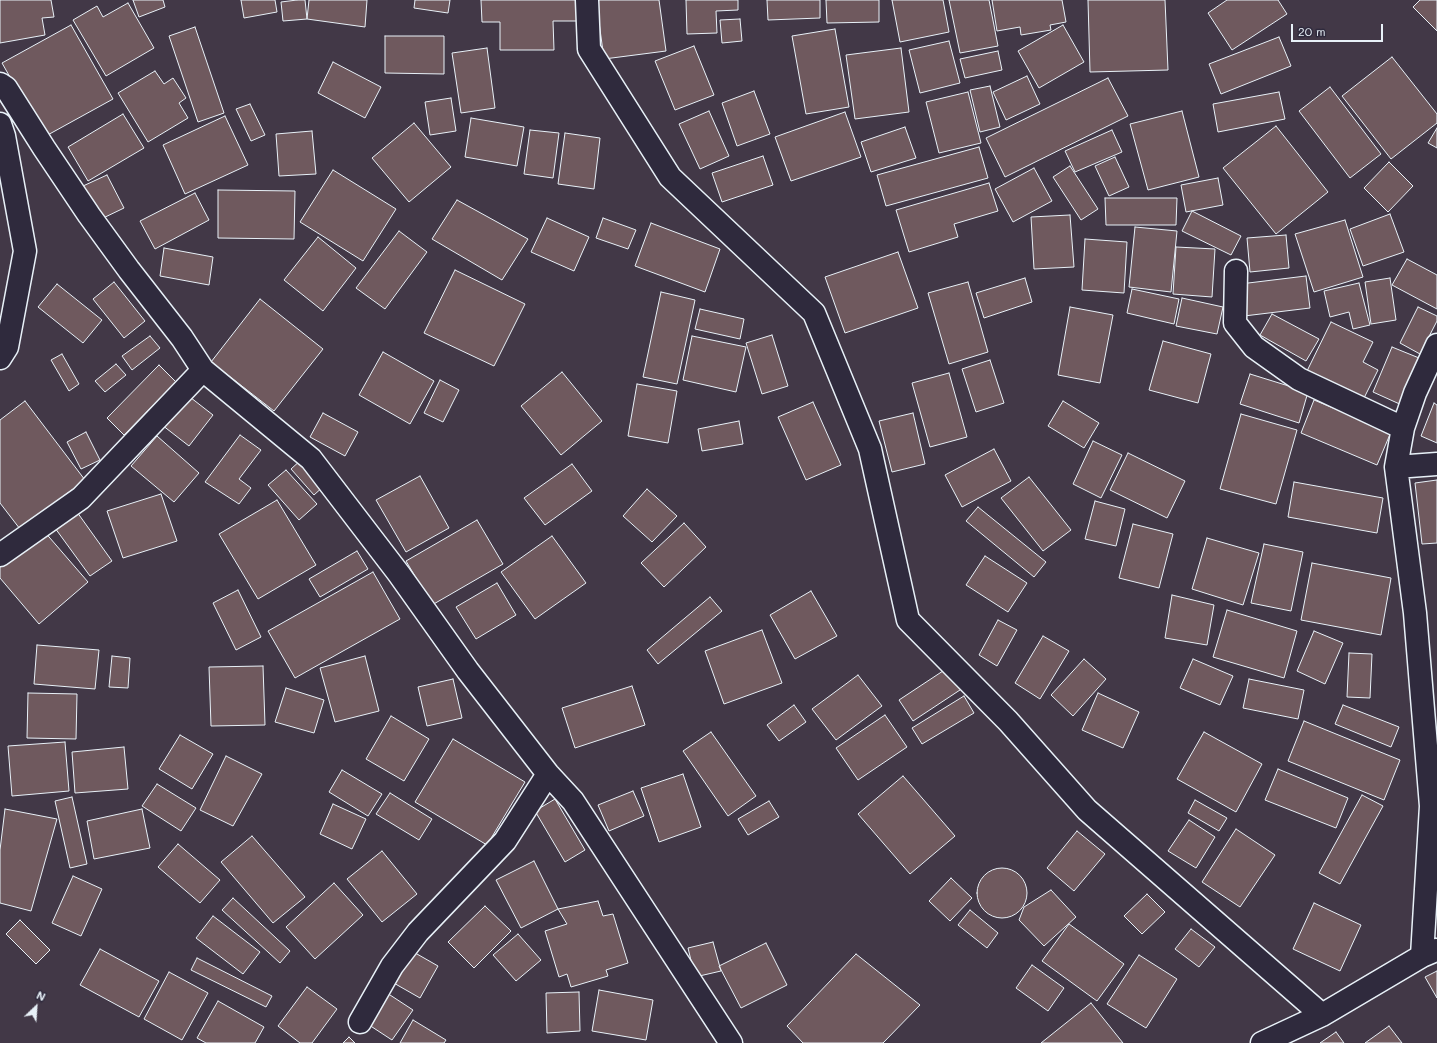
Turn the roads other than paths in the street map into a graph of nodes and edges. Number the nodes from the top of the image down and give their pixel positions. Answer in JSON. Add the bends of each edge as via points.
{"nodes":[{"id":1,"x":587,"y":0,"type":"edge"},
{"id":2,"x":0,"y":84,"type":"edge"},
{"id":3,"x":0,"y":124,"type":"edge"},
{"id":4,"x":1236,"y":272,"type":"dead end"},
{"id":5,"x":1437,"y":345,"type":"edge"},
{"id":6,"x":0,"y":358,"type":"edge"},
{"id":7,"x":203,"y":370,"type":"junction"},
{"id":8,"x":1403,"y":428,"type":"junction"},
{"id":9,"x":1437,"y":464,"type":"edge"},
{"id":10,"x":1396,"y":467,"type":"junction"},
{"id":11,"x":0,"y":555,"type":"edge"},
{"id":12,"x":548,"y":774,"type":"junction"},
{"id":13,"x":1430,"y":953,"type":"edge"},
{"id":14,"x":1322,"y":1016,"type":"junction"},
{"id":15,"x":360,"y":1022,"type":"dead end"},
{"id":16,"x":731,"y":1043,"type":"edge"},
{"id":17,"x":1262,"y":1043,"type":"edge"}],
"edges":[{"from":1,"to":14,"type":"street","via":[[589,49],[670,177],[814,313],[870,449],[908,620],[1008,721],[1087,810]]},
{"from":2,"to":7,"type":"street","via":[[6,88],[89,215],[182,338]]},
{"from":3,"to":6,"type":"street","via":[[25,251],[7,347]]},
{"from":4,"to":8,"type":"street","via":[[1235,323],[1254,348],[1299,379]]},
{"from":5,"to":8,"type":"street","via":[[1415,393]]},
{"from":7,"to":11,"type":"street","via":[[81,498]]},
{"from":7,"to":12,"type":"street","via":[[311,459],[399,574],[468,671]]},
{"from":8,"to":10,"type":"street"},
{"from":9,"to":10,"type":"street"},
{"from":10,"to":13,"type":"street","via":[[1416,613],[1431,806]]},
{"from":12,"to":15,"type":"street","via":[[505,841],[418,932],[392,966]]},
{"from":12,"to":16,"type":"street","via":[[573,801]]},
{"from":13,"to":14,"type":"street"},
{"from":14,"to":17,"type":"street"}]}
